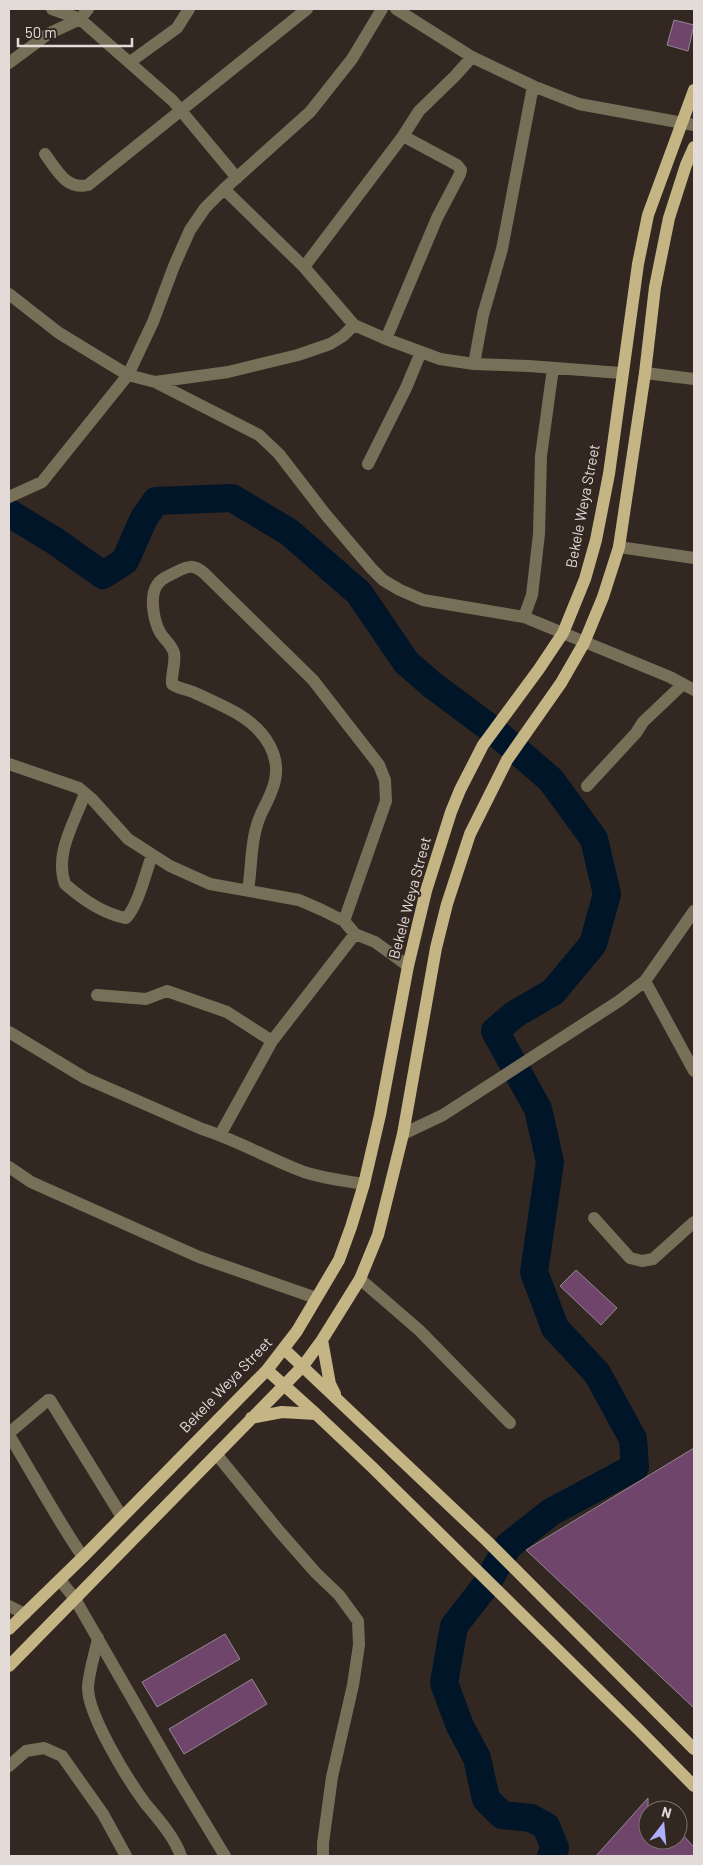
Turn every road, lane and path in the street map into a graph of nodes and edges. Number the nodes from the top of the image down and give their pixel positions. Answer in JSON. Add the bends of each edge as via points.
{"nodes":[{"id":1,"x":52,"y":9,"type":"edge"},
{"id":2,"x":88,"y":9,"type":"edge"},
{"id":3,"x":189,"y":9,"type":"edge"},
{"id":4,"x":307,"y":9,"type":"edge"},
{"id":5,"x":382,"y":9,"type":"edge"},
{"id":6,"x":396,"y":9,"type":"edge"},
{"id":7,"x":80,"y":19,"type":"junction"},
{"id":8,"x":472,"y":57,"type":"junction"},
{"id":9,"x":130,"y":62,"type":"junction"},
{"id":10,"x":9,"y":63,"type":"edge"},
{"id":11,"x":533,"y":86,"type":"junction"},
{"id":12,"x":694,"y":90,"type":"edge"},
{"id":13,"x":182,"y":110,"type":"junction"},
{"id":14,"x":681,"y":122,"type":"junction"},
{"id":15,"x":694,"y":125,"type":"edge"},
{"id":16,"x":402,"y":136,"type":"junction"},
{"id":17,"x":694,"y":147,"type":"edge"},
{"id":18,"x":45,"y":154,"type":"dead end"},
{"id":19,"x":237,"y":178,"type":"junction"},
{"id":20,"x":224,"y":189,"type":"junction"},
{"id":21,"x":304,"y":267,"type":"junction"},
{"id":22,"x":9,"y":294,"type":"edge"},
{"id":23,"x":354,"y":325,"type":"junction"},
{"id":24,"x":386,"y":339,"type":"junction"},
{"id":25,"x":421,"y":352,"type":"junction"},
{"id":26,"x":474,"y":364,"type":"junction"},
{"id":27,"x":553,"y":368,"type":"junction"},
{"id":28,"x":621,"y":373,"type":"junction"},
{"id":29,"x":645,"y":374,"type":"junction"},
{"id":30,"x":128,"y":375,"type":"junction"},
{"id":31,"x":694,"y":380,"type":"edge"},
{"id":32,"x":155,"y":382,"type":"junction"},
{"id":33,"x":368,"y":464,"type":"dead end"},
{"id":34,"x":9,"y":497,"type":"edge"},
{"id":35,"x":619,"y":547,"type":"junction"},
{"id":36,"x":694,"y":558,"type":"edge"},
{"id":37,"x":524,"y":617,"type":"junction"},
{"id":38,"x":563,"y":633,"type":"junction"},
{"id":39,"x":584,"y":643,"type":"junction"},
{"id":40,"x":682,"y":684,"type":"junction"},
{"id":41,"x":694,"y":690,"type":"edge"},
{"id":42,"x":9,"y":764,"type":"edge"},
{"id":43,"x":587,"y":786,"type":"dead end"},
{"id":44,"x":85,"y":793,"type":"junction"},
{"id":45,"x":152,"y":855,"type":"junction"},
{"id":46,"x":248,"y":890,"type":"junction"},
{"id":47,"x":694,"y":911,"type":"edge"},
{"id":48,"x":344,"y":921,"type":"junction"},
{"id":49,"x":355,"y":934,"type":"junction"},
{"id":50,"x":408,"y":966,"type":"junction"},
{"id":51,"x":644,"y":981,"type":"junction"},
{"id":52,"x":97,"y":995,"type":"dead end"},
{"id":53,"x":9,"y":1032,"type":"edge"},
{"id":54,"x":272,"y":1041,"type":"junction"},
{"id":55,"x":694,"y":1071,"type":"edge"},
{"id":56,"x":403,"y":1134,"type":"junction"},
{"id":57,"x":220,"y":1135,"type":"junction"},
{"id":58,"x":9,"y":1167,"type":"edge"},
{"id":59,"x":364,"y":1184,"type":"junction"},
{"id":60,"x":594,"y":1218,"type":"dead end"},
{"id":61,"x":694,"y":1222,"type":"edge"},
{"id":62,"x":360,"y":1279,"type":"junction"},
{"id":63,"x":316,"y":1298,"type":"junction"},
{"id":64,"x":322,"y":1340,"type":"junction"},
{"id":65,"x":284,"y":1349,"type":"junction"},
{"id":66,"x":303,"y":1366,"type":"junction"},
{"id":67,"x":267,"y":1370,"type":"junction"},
{"id":68,"x":285,"y":1385,"type":"junction"},
{"id":69,"x":337,"y":1399,"type":"junction"},
{"id":70,"x":316,"y":1414,"type":"junction"},
{"id":71,"x":251,"y":1418,"type":"junction"},
{"id":72,"x":510,"y":1423,"type":"dead end"},
{"id":73,"x":9,"y":1434,"type":"edge"},
{"id":74,"x":217,"y":1455,"type":"junction"},
{"id":75,"x":122,"y":1517,"type":"junction"},
{"id":76,"x":83,"y":1557,"type":"junction"},
{"id":77,"x":60,"y":1580,"type":"junction"},
{"id":78,"x":76,"y":1599,"type":"junction"},
{"id":79,"x":9,"y":1606,"type":"edge"},
{"id":80,"x":25,"y":1614,"type":"junction"},
{"id":81,"x":9,"y":1630,"type":"edge"},
{"id":82,"x":98,"y":1638,"type":"junction"},
{"id":83,"x":9,"y":1666,"type":"edge"},
{"id":84,"x":694,"y":1749,"type":"edge"},
{"id":85,"x":9,"y":1766,"type":"edge"},
{"id":86,"x":693,"y":1781,"type":"edge"},
{"id":87,"x":126,"y":1856,"type":"edge"},
{"id":88,"x":181,"y":1856,"type":"edge"},
{"id":89,"x":225,"y":1856,"type":"edge"},
{"id":90,"x":323,"y":1856,"type":"edge"}],
"edges":[{"from":1,"to":7,"type":"street"},
{"from":2,"to":7,"type":"street"},
{"from":3,"to":9,"type":"street","via":[[176,28]]},
{"from":4,"to":13,"type":"street"},
{"from":5,"to":19,"type":"street","via":[[352,59],[310,112]]},
{"from":6,"to":8,"type":"street"},
{"from":7,"to":9,"type":"street"},
{"from":7,"to":10,"type":"street","via":[[48,34]]},
{"from":8,"to":11,"type":"street"},
{"from":8,"to":16,"type":"street","via":[[418,111]]},
{"from":9,"to":13,"type":"street"},
{"from":11,"to":14,"type":"street","via":[[579,104]]},
{"from":11,"to":26,"type":"street","via":[[502,249],[483,315]]},
{"from":12,"to":14,"type":"main road","name":"Bekele Weya Street"},
{"from":13,"to":18,"type":"street","via":[[88,185],[68,184]]},
{"from":13,"to":19,"type":"street"},
{"from":14,"to":15,"type":"street"},
{"from":14,"to":28,"type":"main road","name":"Bekele Weya Street","via":[[648,215]]},
{"from":16,"to":21,"type":"street"},
{"from":16,"to":24,"type":"street","via":[[461,170]]},
{"from":17,"to":29,"type":"main road","via":[[669,218],[655,287]]},
{"from":19,"to":20,"type":"street"},
{"from":20,"to":21,"type":"street"},
{"from":20,"to":30,"type":"street","via":[[190,230]]},
{"from":21,"to":23,"type":"street"},
{"from":22,"to":30,"type":"street","via":[[59,333]]},
{"from":23,"to":24,"type":"street"},
{"from":23,"to":32,"type":"street","via":[[330,344],[298,355],[228,372]]},
{"from":24,"to":25,"type":"street"},
{"from":25,"to":26,"type":"street","via":[[440,359]]},
{"from":25,"to":33,"type":"street"},
{"from":26,"to":27,"type":"street"},
{"from":27,"to":28,"type":"street"},
{"from":27,"to":37,"type":"street","via":[[541,456],[539,534],[532,595]]},
{"from":28,"to":38,"type":"main road","name":"Bekele Weya Street","via":[[609,474],[596,540],[585,579]]},
{"from":29,"to":31,"type":"street"},
{"from":29,"to":35,"type":"main road"},
{"from":30,"to":32,"type":"street"},
{"from":30,"to":34,"type":"street","via":[[42,482]]},
{"from":32,"to":37,"type":"street","via":[[259,435],[279,454],[326,515],[383,580],[423,600]]},
{"from":35,"to":36,"type":"street"},
{"from":35,"to":39,"type":"main road"},
{"from":37,"to":38,"type":"street"},
{"from":38,"to":39,"type":"street"},
{"from":38,"to":50,"type":"main road","name":"Bekele Weya Street","via":[[483,745],[460,790],[426,891]]},
{"from":39,"to":40,"type":"street"},
{"from":39,"to":56,"type":"main road","via":[[507,760],[470,834],[436,948]]},
{"from":40,"to":41,"type":"street"},
{"from":40,"to":43,"type":"street","via":[[643,722]]},
{"from":42,"to":44,"type":"street","via":[[79,788]]},
{"from":44,"to":45,"type":"street","via":[[128,839]]},
{"from":44,"to":45,"type":"street","via":[[62,858],[65,884],[93,904],[126,918],[134,906]]},
{"from":45,"to":46,"type":"street","via":[[210,884]]},
{"from":46,"to":48,"type":"street","via":[[299,900]]},
{"from":46,"to":48,"type":"street","via":[[257,824],[275,781],[274,756],[269,740],[254,725],[238,714],[172,684],[175,655],[154,618],[154,601],[156,587],[162,580],[188,566],[196,566],[204,573],[313,680],[379,765],[385,780],[386,801]]},
{"from":47,"to":51,"type":"street"},
{"from":48,"to":49,"type":"street"},
{"from":49,"to":50,"type":"street","via":[[375,942]]},
{"from":49,"to":54,"type":"street"},
{"from":50,"to":59,"type":"main road","name":"Bekele Weya Street"},
{"from":51,"to":55,"type":"street"},
{"from":51,"to":56,"type":"street","via":[[619,1002],[443,1115]]},
{"from":52,"to":54,"type":"street","via":[[146,999],[167,992],[227,1012]]},
{"from":53,"to":57,"type":"street","via":[[85,1078]]},
{"from":54,"to":57,"type":"street"},
{"from":56,"to":62,"type":"main road","via":[[378,1235]]},
{"from":57,"to":59,"type":"street","via":[[305,1172]]},
{"from":58,"to":63,"type":"street","via":[[31,1182],[199,1256]]},
{"from":59,"to":63,"type":"main road","name":"Bekele Weya Street","via":[[339,1260]]},
{"from":60,"to":61,"type":"street","via":[[630,1258],[642,1261],[653,1259]]},
{"from":62,"to":64,"type":"main road"},
{"from":62,"to":72,"type":"street","via":[[420,1330]]},
{"from":63,"to":65,"type":"main road","name":"Bekele Weya Street"},
{"from":64,"to":66,"type":"main road"},
{"from":64,"to":69,"type":"main road","via":[[330,1384]]},
{"from":65,"to":66,"type":"main road"},
{"from":65,"to":67,"type":"main road","name":"Bekele Weya Street"},
{"from":66,"to":68,"type":"main road"},
{"from":66,"to":69,"type":"main road"},
{"from":67,"to":68,"type":"main road"},
{"from":67,"to":75,"type":"main road","name":"Bekele Weya Street"},
{"from":68,"to":70,"type":"main road"},
{"from":68,"to":71,"type":"main road"},
{"from":69,"to":84,"type":"main road","via":[[487,1541]]},
{"from":70,"to":71,"type":"main road","via":[[282,1412]]},
{"from":70,"to":86,"type":"main road"},
{"from":71,"to":74,"type":"main road"},
{"from":73,"to":75,"type":"street","via":[[50,1400]]},
{"from":73,"to":76,"type":"street"},
{"from":74,"to":78,"type":"main road"},
{"from":74,"to":90,"type":"street","via":[[358,1621],[358,1653],[332,1777]]},
{"from":75,"to":76,"type":"main road","name":"Bekele Weya Street"},
{"from":76,"to":77,"type":"main road","name":"Bekele Weya Street"},
{"from":77,"to":78,"type":"street"},
{"from":77,"to":80,"type":"main road","name":"Bekele Weya Street"},
{"from":78,"to":82,"type":"street"},
{"from":78,"to":83,"type":"main road"},
{"from":79,"to":80,"type":"street"},
{"from":80,"to":81,"type":"main road","name":"Bekele Weya Street"},
{"from":82,"to":88,"type":"street","via":[[88,1688],[92,1712],[144,1802]]},
{"from":82,"to":89,"type":"street"},
{"from":85,"to":87,"type":"street","via":[[26,1751],[44,1748],[62,1756],[103,1814]]}]}
